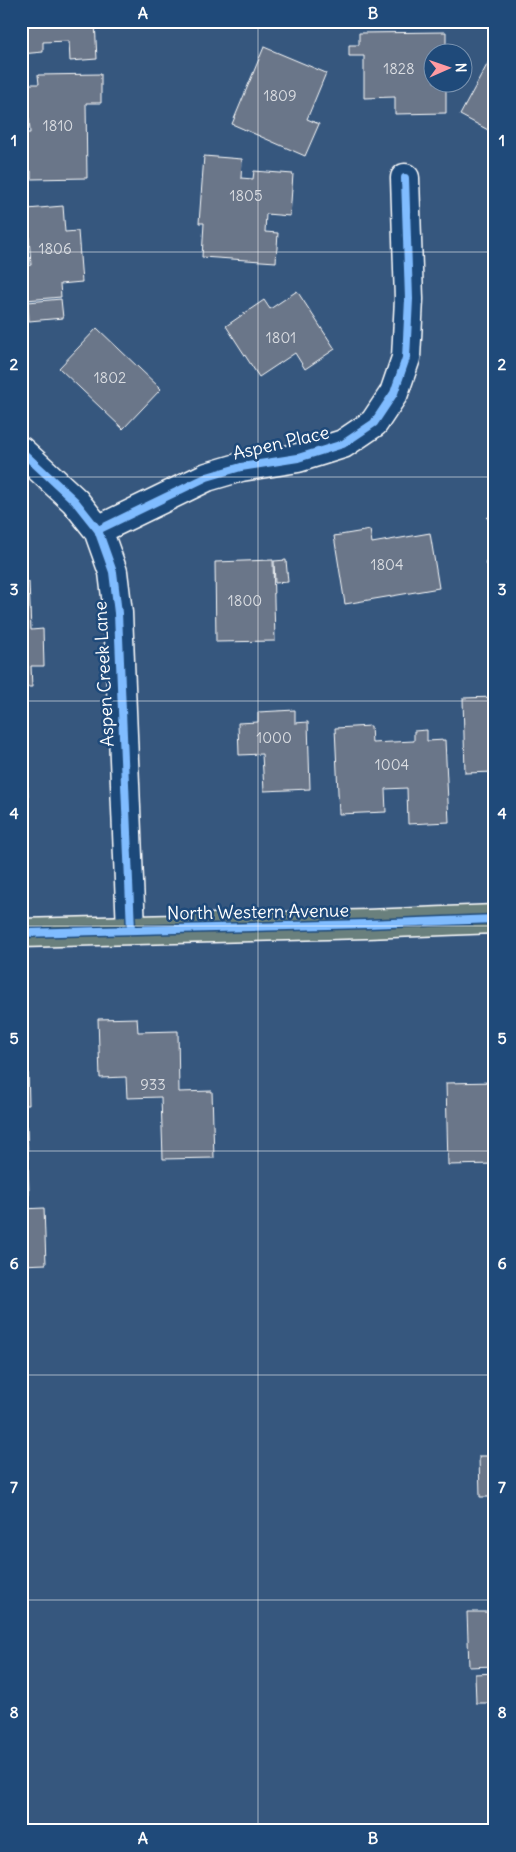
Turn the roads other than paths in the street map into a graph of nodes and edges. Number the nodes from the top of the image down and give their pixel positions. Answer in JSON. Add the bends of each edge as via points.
{"nodes":[{"id":1,"x":405,"y":178,"type":"dead end"},
{"id":2,"x":21,"y":451,"type":"edge"},
{"id":3,"x":98,"y":530,"type":"junction"},
{"id":4,"x":495,"y":919,"type":"edge"},
{"id":5,"x":131,"y":930,"type":"junction"},
{"id":6,"x":21,"y":933,"type":"edge"}],
"edges":[{"from":1,"to":3,"type":"street","name":"Aspen Place","via":[[409,299],[406,358],[394,392],[374,423],[343,444],[298,458],[241,466],[206,477]]},
{"from":2,"to":3,"type":"street","name":"Aspen Creek Lane","via":[[75,502]]},
{"from":3,"to":5,"type":"street","name":"Aspen Creek Lane","via":[[114,572],[118,613]]},
{"from":4,"to":5,"type":"main road","name":"North Western Avenue"},
{"from":5,"to":6,"type":"main road","name":"North Western Avenue"}]}
